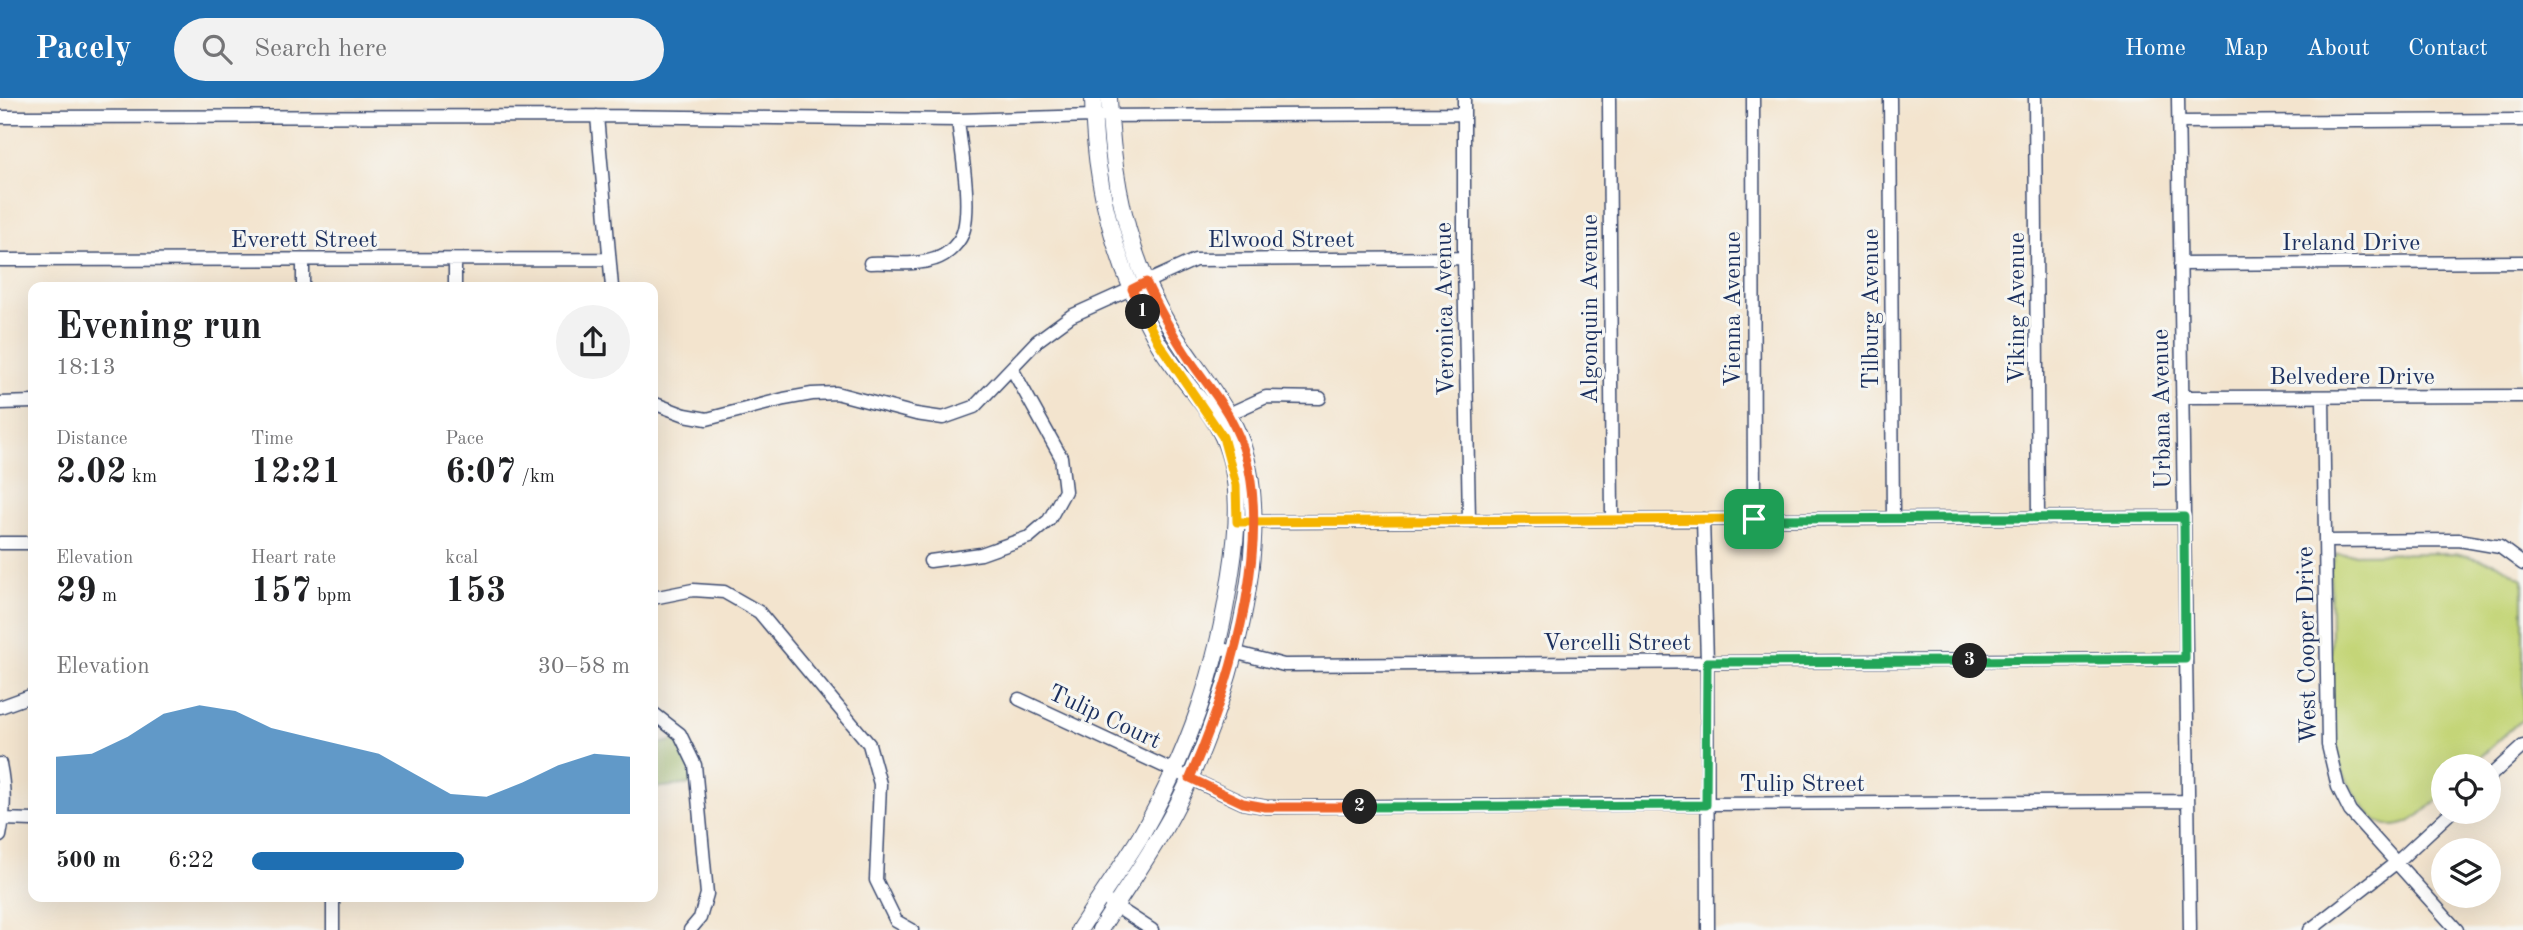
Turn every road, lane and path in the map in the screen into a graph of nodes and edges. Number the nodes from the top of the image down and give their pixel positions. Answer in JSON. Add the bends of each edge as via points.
{"nodes":[{"id":1,"x":1093,"y":98,"type":"edge"},
{"id":2,"x":1109,"y":98,"type":"edge"},
{"id":3,"x":1464,"y":98,"type":"edge"},
{"id":4,"x":1609,"y":98,"type":"edge"},
{"id":5,"x":1753,"y":98,"type":"edge"},
{"id":6,"x":1890,"y":98,"type":"edge"},
{"id":7,"x":2035,"y":98,"type":"edge"},
{"id":8,"x":2178,"y":98,"type":"edge"},
{"id":9,"x":1464,"y":114,"type":"junction"},
{"id":10,"x":1102,"y":116,"type":"junction"},
{"id":11,"x":0,"y":117,"type":"edge"},
{"id":12,"x":597,"y":117,"type":"junction"},
{"id":13,"x":958,"y":120,"type":"junction"},
{"id":14,"x":2523,"y":120,"type":"edge"},
{"id":15,"x":2179,"y":122,"type":"junction"},
{"id":16,"x":1464,"y":258,"type":"junction"},
{"id":17,"x":608,"y":259,"type":"junction"},
{"id":18,"x":0,"y":260,"type":"edge"},
{"id":19,"x":303,"y":260,"type":"junction"},
{"id":20,"x":455,"y":260,"type":"junction"},
{"id":21,"x":2523,"y":262,"type":"edge"},
{"id":22,"x":870,"y":263,"type":"dead end"},
{"id":23,"x":2180,"y":264,"type":"junction"},
{"id":24,"x":303,"y":282,"type":"edge"},
{"id":25,"x":455,"y":282,"type":"edge"},
{"id":26,"x":611,"y":282,"type":"edge"},
{"id":27,"x":1139,"y":286,"type":"junction"},
{"id":28,"x":1013,"y":369,"type":"junction"},
{"id":29,"x":2523,"y":396,"type":"edge"},
{"id":30,"x":2182,"y":397,"type":"junction"},
{"id":31,"x":1320,"y":398,"type":"dead end"},
{"id":32,"x":2323,"y":398,"type":"junction"},
{"id":33,"x":28,"y":402,"type":"edge"},
{"id":34,"x":0,"y":403,"type":"edge"},
{"id":35,"x":658,"y":405,"type":"edge"},
{"id":36,"x":1221,"y":417,"type":"junction"},
{"id":37,"x":2184,"y":517,"type":"junction"},
{"id":38,"x":2038,"y":518,"type":"junction"},
{"id":39,"x":1703,"y":519,"type":"junction"},
{"id":40,"x":1754,"y":519,"type":"junction"},
{"id":41,"x":1893,"y":519,"type":"junction"},
{"id":42,"x":1469,"y":520,"type":"junction"},
{"id":43,"x":1612,"y":520,"type":"junction"},
{"id":44,"x":1254,"y":521,"type":"junction"},
{"id":45,"x":1237,"y":522,"type":"junction"},
{"id":46,"x":2325,"y":541,"type":"junction"},
{"id":47,"x":0,"y":543,"type":"edge"},
{"id":48,"x":28,"y":543,"type":"edge"},
{"id":49,"x":930,"y":561,"type":"dead end"},
{"id":50,"x":2523,"y":564,"type":"edge"},
{"id":51,"x":658,"y":597,"type":"edge"},
{"id":52,"x":1226,"y":650,"type":"junction"},
{"id":53,"x":2185,"y":659,"type":"junction"},
{"id":54,"x":1707,"y":662,"type":"junction"},
{"id":55,"x":28,"y":697,"type":"edge"},
{"id":56,"x":1019,"y":699,"type":"dead end"},
{"id":57,"x":0,"y":707,"type":"edge"},
{"id":58,"x":658,"y":717,"type":"edge"},
{"id":59,"x":2523,"y":746,"type":"edge"},
{"id":60,"x":0,"y":764,"type":"edge"},
{"id":61,"x":2501,"y":766,"type":"edge"},
{"id":62,"x":1174,"y":771,"type":"junction"},
{"id":63,"x":1190,"y":778,"type":"junction"},
{"id":64,"x":2186,"y":801,"type":"junction"},
{"id":65,"x":1706,"y":805,"type":"junction"},
{"id":66,"x":3,"y":820,"type":"junction"},
{"id":67,"x":28,"y":820,"type":"edge"},
{"id":68,"x":2438,"y":824,"type":"edge"},
{"id":69,"x":0,"y":836,"type":"edge"},
{"id":70,"x":2397,"y":862,"type":"junction"},
{"id":71,"x":1101,"y":896,"type":"junction"},
{"id":72,"x":333,"y":902,"type":"edge"},
{"id":73,"x":1114,"y":906,"type":"junction"},
{"id":74,"x":333,"y":930,"type":"edge"},
{"id":75,"x":690,"y":930,"type":"edge"},
{"id":76,"x":912,"y":930,"type":"edge"},
{"id":77,"x":1079,"y":930,"type":"edge"},
{"id":78,"x":1100,"y":930,"type":"edge"},
{"id":79,"x":1152,"y":930,"type":"edge"},
{"id":80,"x":1707,"y":930,"type":"edge"},
{"id":81,"x":2190,"y":930,"type":"edge"},
{"id":82,"x":2310,"y":930,"type":"edge"},
{"id":83,"x":2457,"y":930,"type":"edge"}],
"edges":[{"from":1,"to":10,"type":"street"},
{"from":2,"to":10,"type":"street"},
{"from":3,"to":9,"type":"street","name":"Veronica Avenue"},
{"from":4,"to":43,"type":"street","name":"Algonquin Avenue"},
{"from":5,"to":40,"type":"street","name":"Vienna Avenue"},
{"from":6,"to":41,"type":"street","name":"Tilburg Avenue"},
{"from":7,"to":38,"type":"street","name":"Viking Avenue"},
{"from":8,"to":15,"type":"street","name":"Urbana Avenue"},
{"from":9,"to":10,"type":"street"},
{"from":9,"to":16,"type":"street","name":"Veronica Avenue"},
{"from":10,"to":13,"type":"street"},
{"from":10,"to":27,"type":"street","via":[[1097,164],[1104,207]]},
{"from":11,"to":12,"type":"street"},
{"from":12,"to":13,"type":"street"},
{"from":12,"to":17,"type":"street"},
{"from":13,"to":22,"type":"street","via":[[966,206],[964,230],[956,244],[936,259]]},
{"from":14,"to":15,"type":"street"},
{"from":15,"to":23,"type":"street","name":"Urbana Avenue"},
{"from":16,"to":27,"type":"street","name":"Elwood Street","via":[[1195,260]]},
{"from":16,"to":42,"type":"street","name":"Veronica Avenue"},
{"from":17,"to":20,"type":"street","name":"Everett Street"},
{"from":17,"to":26,"type":"street"},
{"from":18,"to":19,"type":"street","name":"Everett Street"},
{"from":19,"to":20,"type":"street","name":"Everett Street"},
{"from":19,"to":24,"type":"street"},
{"from":20,"to":25,"type":"street"},
{"from":21,"to":23,"type":"street","name":"Ireland Drive"},
{"from":23,"to":30,"type":"street","name":"Urbana Avenue"},
{"from":27,"to":28,"type":"street","name":"Elwood Street","via":[[1071,316],[1037,341]]},
{"from":27,"to":36,"type":"street","via":[[1158,342]]},
{"from":28,"to":35,"type":"street","name":"Elwood Street","via":[[974,407],[943,418],[836,393],[784,398],[707,419]]},
{"from":28,"to":49,"type":"street","via":[[1062,457],[1065,491],[1049,520],[1029,537],[981,554]]},
{"from":29,"to":32,"type":"street","name":"Belvedere Drive"},
{"from":30,"to":32,"type":"street","name":"Belvedere Drive"},
{"from":30,"to":37,"type":"street","name":"Urbana Avenue"},
{"from":31,"to":36,"type":"street","via":[[1266,397]]},
{"from":32,"to":46,"type":"street","name":"West Cooper Drive"},
{"from":33,"to":34,"type":"street"},
{"from":36,"to":44,"type":"street","via":[[1242,442],[1253,490]]},
{"from":36,"to":45,"type":"street","via":[[1236,485]]},
{"from":37,"to":38,"type":"street"},
{"from":37,"to":53,"type":"street","name":"Urbana Avenue"},
{"from":38,"to":41,"type":"street"},
{"from":39,"to":40,"type":"street"},
{"from":39,"to":43,"type":"street"},
{"from":39,"to":54,"type":"street"},
{"from":40,"to":41,"type":"street"},
{"from":42,"to":43,"type":"street"},
{"from":42,"to":44,"type":"street"},
{"from":44,"to":45,"type":"street"},
{"from":44,"to":52,"type":"street","via":[[1247,588]]},
{"from":45,"to":52,"type":"street"},
{"from":46,"to":50,"type":"street","via":[[2459,540],[2500,547]]},
{"from":46,"to":70,"type":"street","name":"West Cooper Drive","via":[[2328,745],[2338,787],[2350,811]]},
{"from":47,"to":48,"type":"street"},
{"from":51,"to":76,"type":"street","via":[[693,590],[724,592],[759,612],[869,744],[880,784],[876,880],[896,921]]},
{"from":52,"to":54,"type":"street","name":"Vercelli Street","via":[[1284,665]]},
{"from":52,"to":62,"type":"street"},
{"from":52,"to":63,"type":"street","via":[[1210,732]]},
{"from":53,"to":54,"type":"street","name":"Vercelli Street"},
{"from":53,"to":64,"type":"street","name":"Urbana Avenue"},
{"from":54,"to":65,"type":"street"},
{"from":55,"to":57,"type":"street"},
{"from":56,"to":62,"type":"street","name":"Tulip Court"},
{"from":58,"to":75,"type":"street","via":[[680,734],[695,765],[707,894],[700,918]]},
{"from":59,"to":61,"type":"street"},
{"from":60,"to":66,"type":"street"},
{"from":62,"to":63,"type":"street","name":"Tulip Street"},
{"from":62,"to":71,"type":"street","via":[[1139,838]]},
{"from":63,"to":65,"type":"street","name":"Tulip Street","via":[[1243,803],[1265,807]]},
{"from":63,"to":73,"type":"street","via":[[1161,834]]},
{"from":64,"to":65,"type":"street","name":"Tulip Street"},
{"from":64,"to":81,"type":"street","name":"Urbana Avenue"},
{"from":65,"to":80,"type":"street"},
{"from":66,"to":67,"type":"street"},
{"from":66,"to":69,"type":"street"},
{"from":68,"to":70,"type":"street"},
{"from":70,"to":82,"type":"street"},
{"from":70,"to":83,"type":"street","name":"West Cooper Drive"},
{"from":71,"to":73,"type":"street"},
{"from":71,"to":77,"type":"street"},
{"from":72,"to":74,"type":"street"},
{"from":73,"to":78,"type":"street"},
{"from":73,"to":79,"type":"street"}]}
